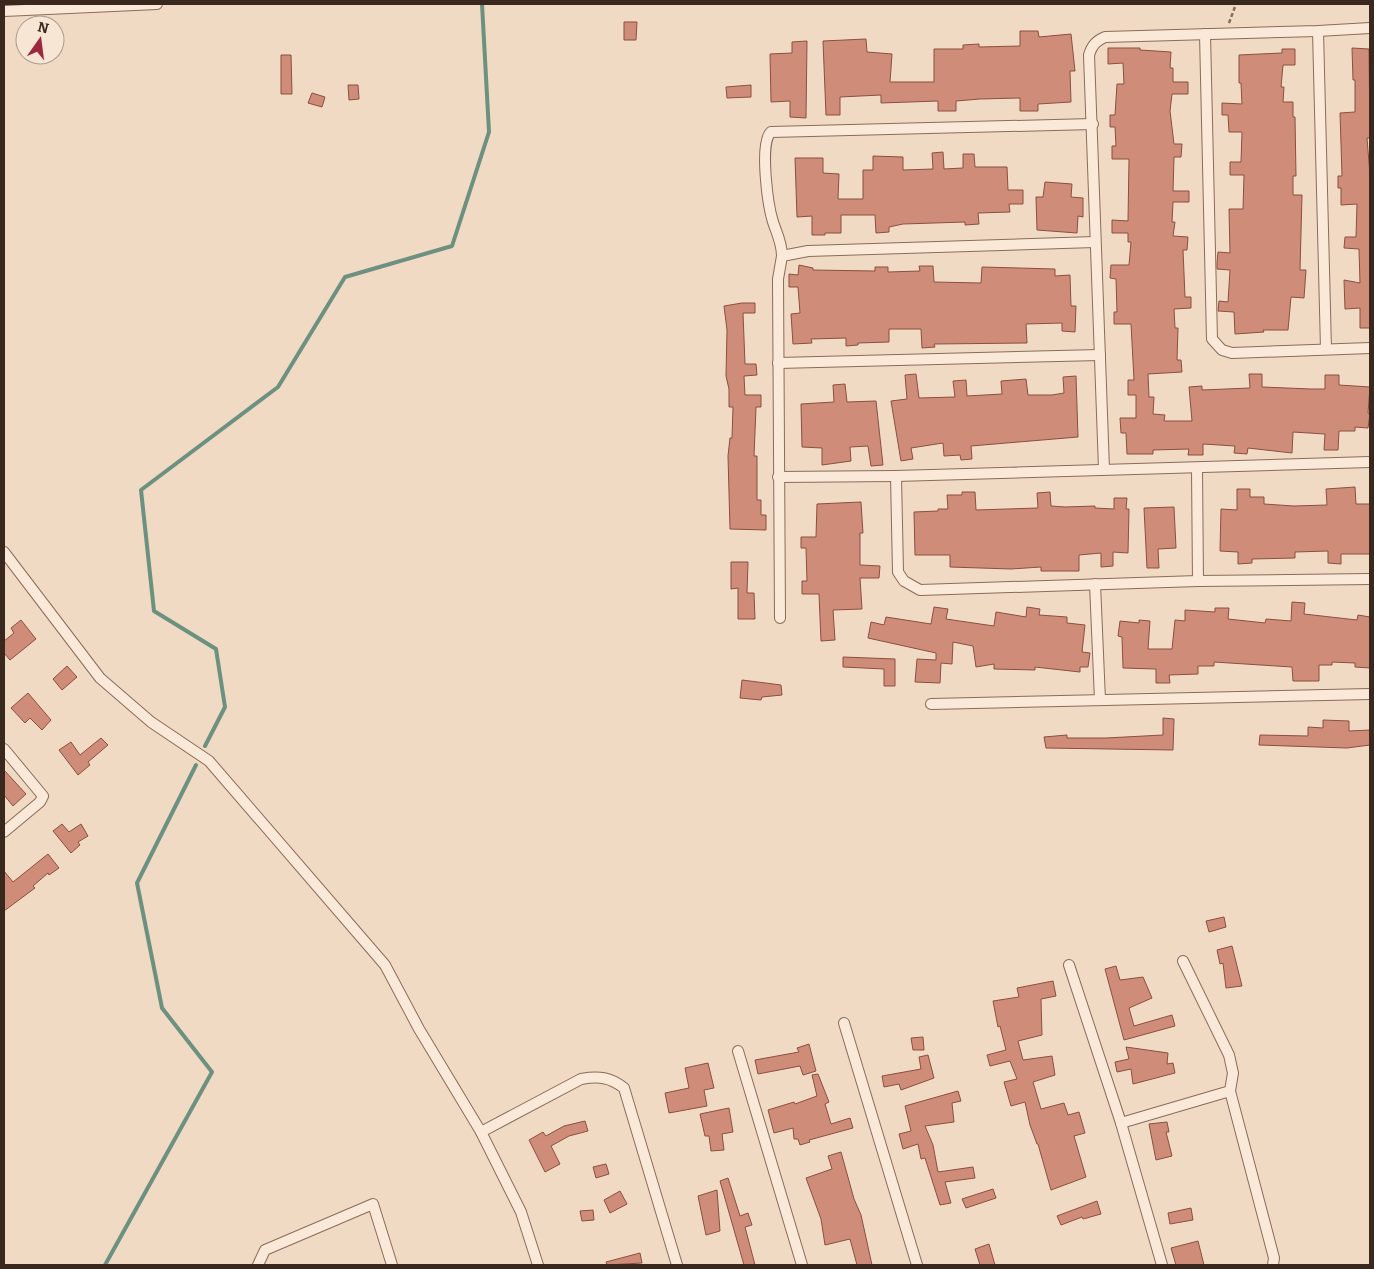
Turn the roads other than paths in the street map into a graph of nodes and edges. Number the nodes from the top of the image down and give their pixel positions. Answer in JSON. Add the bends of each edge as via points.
{"nodes":[{"id":1,"x":157,"y":4,"type":"edge"},
{"id":2,"x":4,"y":11,"type":"edge"},
{"id":3,"x":1370,"y":28,"type":"edge"},
{"id":4,"x":1318,"y":31,"type":"junction"},
{"id":5,"x":1205,"y":34,"type":"junction"},
{"id":6,"x":1093,"y":124,"type":"junction"},
{"id":7,"x":1096,"y":242,"type":"junction"},
{"id":8,"x":782,"y":256,"type":"junction"},
{"id":9,"x":1370,"y":348,"type":"edge"},
{"id":10,"x":1326,"y":349,"type":"junction"},
{"id":11,"x":1100,"y":355,"type":"junction"},
{"id":12,"x":778,"y":363,"type":"junction"},
{"id":13,"x":1370,"y":462,"type":"edge"},
{"id":14,"x":1104,"y":469,"type":"junction"},
{"id":15,"x":1197,"y":469,"type":"junction"},
{"id":16,"x":896,"y":476,"type":"junction"},
{"id":17,"x":778,"y":477,"type":"junction"},
{"id":18,"x":4,"y":552,"type":"edge"},
{"id":19,"x":1370,"y":580,"type":"edge"},
{"id":20,"x":1198,"y":581,"type":"junction"},
{"id":21,"x":1095,"y":584,"type":"junction"},
{"id":22,"x":780,"y":618,"type":"dead end"},
{"id":23,"x":1370,"y":694,"type":"edge"},
{"id":24,"x":1100,"y":700,"type":"junction"},
{"id":25,"x":932,"y":704,"type":"dead end"},
{"id":26,"x":4,"y":749,"type":"edge"},
{"id":27,"x":4,"y":832,"type":"edge"},
{"id":28,"x":1183,"y":961,"type":"dead end"},
{"id":29,"x":1069,"y":965,"type":"dead end"},
{"id":30,"x":844,"y":1023,"type":"dead end"},
{"id":31,"x":738,"y":1051,"type":"dead end"},
{"id":32,"x":1230,"y":1091,"type":"junction"},
{"id":33,"x":1121,"y":1123,"type":"junction"},
{"id":34,"x":481,"y":1132,"type":"junction"},
{"id":35,"x":258,"y":1265,"type":"edge"},
{"id":36,"x":392,"y":1265,"type":"edge"},
{"id":37,"x":538,"y":1265,"type":"edge"},
{"id":38,"x":677,"y":1265,"type":"edge"},
{"id":39,"x":802,"y":1265,"type":"edge"},
{"id":40,"x":917,"y":1265,"type":"edge"},
{"id":41,"x":1162,"y":1265,"type":"edge"},
{"id":42,"x":1273,"y":1265,"type":"edge"}],
"edges":[{"from":1,"to":2,"type":"street"},
{"from":3,"to":4,"type":"street"},
{"from":4,"to":5,"type":"street"},
{"from":4,"to":10,"type":"street"},
{"from":5,"to":6,"type":"street","via":[[1105,37],[1097,40],[1089,55]]},
{"from":5,"to":10,"type":"street","via":[[1212,340],[1232,354]]},
{"from":6,"to":7,"type":"street"},
{"from":6,"to":8,"type":"street","via":[[771,132],[766,142],[767,191]]},
{"from":7,"to":8,"type":"street","via":[[816,251]]},
{"from":7,"to":11,"type":"street"},
{"from":8,"to":12,"type":"street","via":[[778,279]]},
{"from":9,"to":10,"type":"street"},
{"from":11,"to":12,"type":"street"},
{"from":11,"to":14,"type":"street"},
{"from":12,"to":17,"type":"street"},
{"from":13,"to":15,"type":"street"},
{"from":14,"to":15,"type":"street"},
{"from":14,"to":16,"type":"street"},
{"from":15,"to":20,"type":"street"},
{"from":16,"to":17,"type":"street"},
{"from":16,"to":21,"type":"street","via":[[898,572],[913,587],[932,590]]},
{"from":17,"to":22,"type":"street"},
{"from":18,"to":34,"type":"street","via":[[100,678],[151,722],[209,761],[384,965]]},
{"from":19,"to":20,"type":"street"},
{"from":20,"to":21,"type":"street"},
{"from":21,"to":24,"type":"street"},
{"from":23,"to":24,"type":"street"},
{"from":24,"to":25,"type":"street"},
{"from":26,"to":27,"type":"street","via":[[43,796]]},
{"from":28,"to":32,"type":"street","via":[[1230,1055],[1233,1073]]},
{"from":29,"to":33,"type":"street"},
{"from":30,"to":40,"type":"street"},
{"from":31,"to":39,"type":"street"},
{"from":32,"to":33,"type":"street"},
{"from":32,"to":42,"type":"street","via":[[1274,1258]]},
{"from":33,"to":41,"type":"street"},
{"from":34,"to":37,"type":"street","via":[[521,1212]]},
{"from":34,"to":38,"type":"street","via":[[581,1079],[598,1076],[613,1079],[624,1088]]},
{"from":35,"to":36,"type":"street","via":[[265,1250],[373,1204]]}]}
